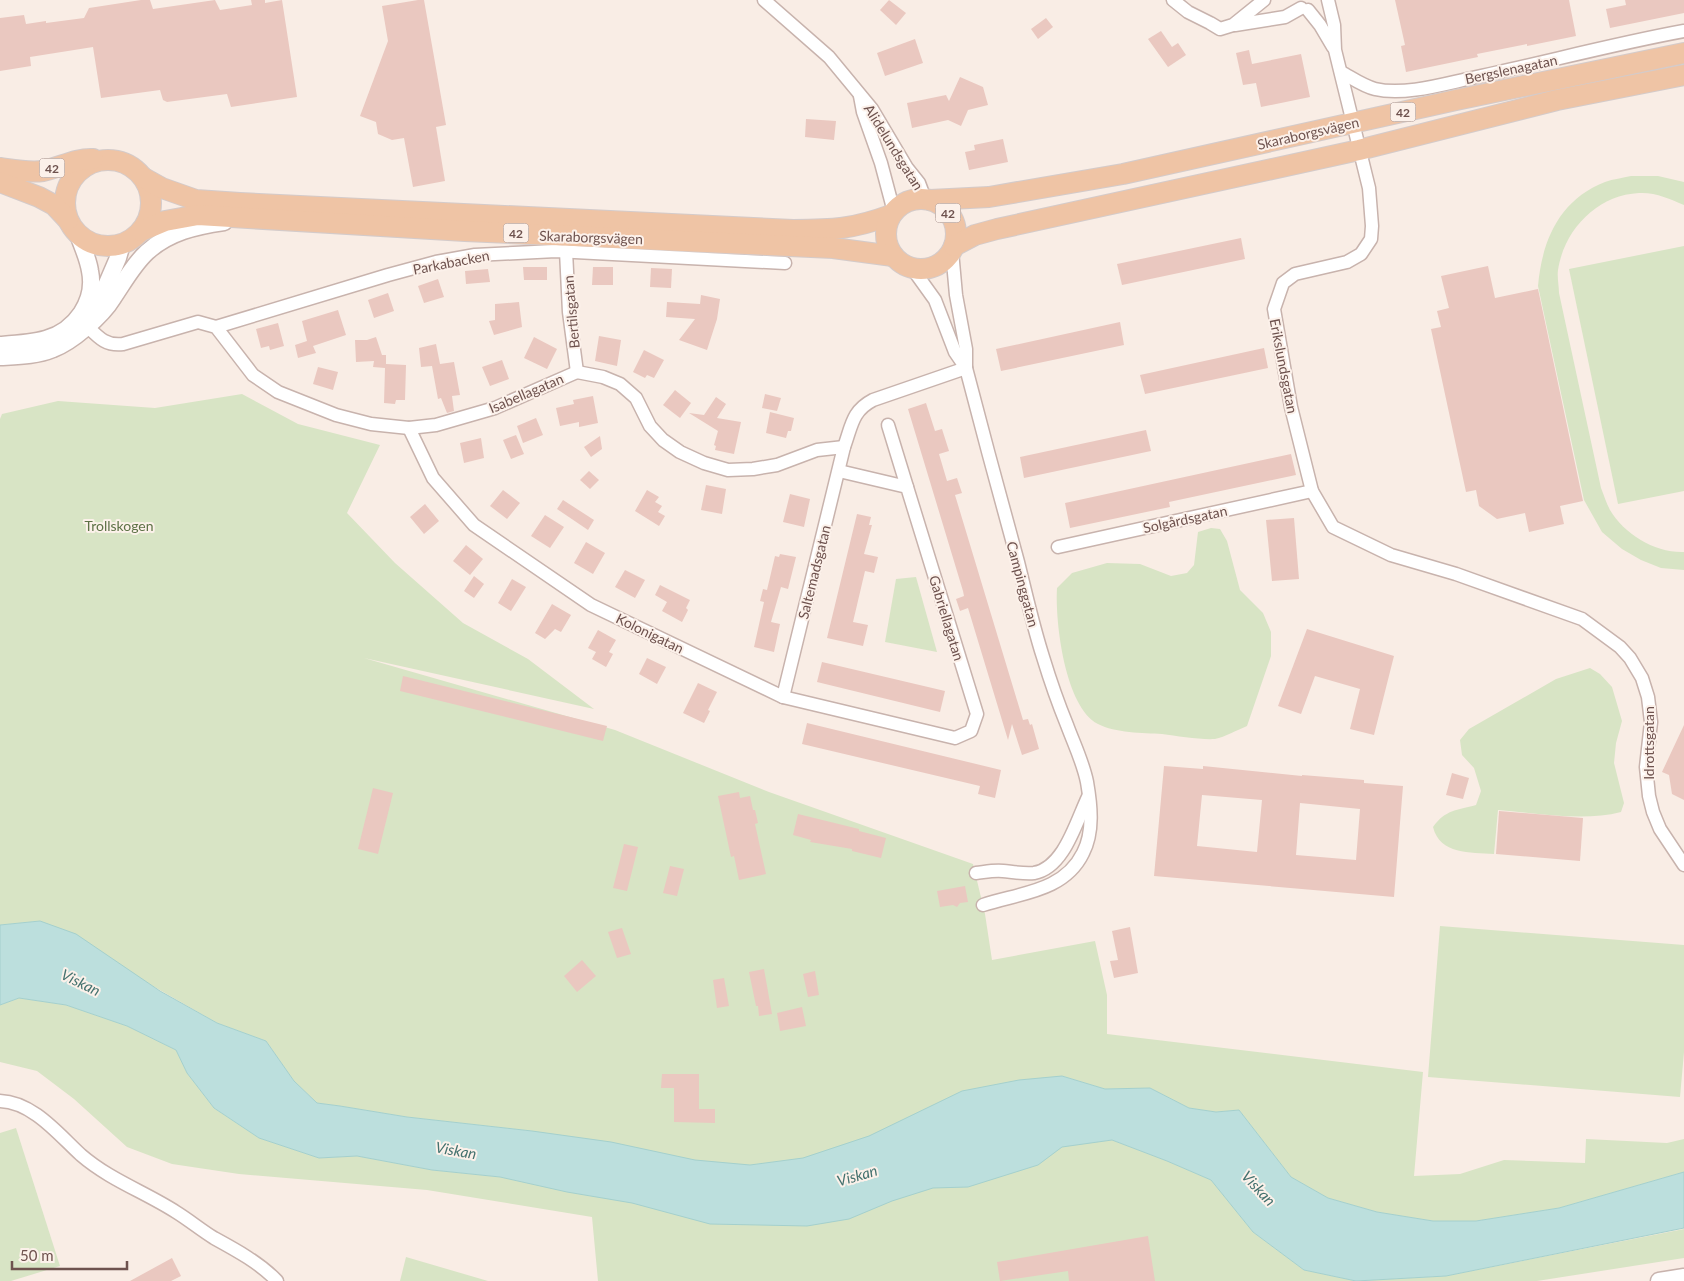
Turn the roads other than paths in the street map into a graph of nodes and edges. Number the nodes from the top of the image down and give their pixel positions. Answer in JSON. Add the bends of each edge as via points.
{"nodes":[{"id":1,"x":764,"y":0,"type":"edge"},
{"id":2,"x":1173,"y":0,"type":"edge"},
{"id":3,"x":1264,"y":0,"type":"edge"},
{"id":4,"x":1327,"y":0,"type":"edge"},
{"id":5,"x":1301,"y":6,"type":"edge"},
{"id":6,"x":1233,"y":25,"type":"junction"},
{"id":7,"x":1684,"y":31,"type":"edge"},
{"id":8,"x":1335,"y":50,"type":"junction"},
{"id":9,"x":1684,"y":53,"type":"edge"},
{"id":10,"x":1341,"y":72,"type":"junction"},
{"id":11,"x":1684,"y":76,"type":"edge"},
{"id":12,"x":860,"y":96,"type":"junction"},
{"id":13,"x":1353,"y":123,"type":"junction"},
{"id":14,"x":1359,"y":150,"type":"junction"},
{"id":15,"x":103,"y":160,"type":"junction"},
{"id":16,"x":0,"y":168,"type":"edge"},
{"id":17,"x":144,"y":178,"type":"junction"},
{"id":18,"x":0,"y":182,"type":"edge"},
{"id":19,"x":928,"y":200,"type":"junction"},
{"id":20,"x":892,"y":214,"type":"junction"},
{"id":21,"x":249,"y":218,"type":"junction"},
{"id":22,"x":73,"y":227,"type":"junction"},
{"id":23,"x":141,"y":231,"type":"junction"},
{"id":24,"x":122,"y":244,"type":"junction"},
{"id":25,"x":953,"y":249,"type":"junction"},
{"id":26,"x":566,"y":251,"type":"junction"},
{"id":27,"x":893,"y":256,"type":"junction"},
{"id":28,"x":785,"y":262,"type":"dead end"},
{"id":29,"x":912,"y":268,"type":"junction"},
{"id":30,"x":87,"y":326,"type":"junction"},
{"id":31,"x":216,"y":327,"type":"junction"},
{"id":32,"x":0,"y":345,"type":"edge"},
{"id":33,"x":0,"y":358,"type":"edge"},
{"id":34,"x":966,"y":368,"type":"junction"},
{"id":35,"x":577,"y":372,"type":"junction"},
{"id":36,"x":888,"y":425,"type":"dead end"},
{"id":37,"x":410,"y":428,"type":"junction"},
{"id":38,"x":844,"y":447,"type":"junction"},
{"id":39,"x":838,"y":471,"type":"junction"},
{"id":40,"x":907,"y":487,"type":"junction"},
{"id":41,"x":1312,"y":491,"type":"junction"},
{"id":42,"x":1058,"y":547,"type":"dead end"},
{"id":43,"x":1431,"y":567,"type":"joint"},
{"id":44,"x":783,"y":697,"type":"junction"},
{"id":45,"x":955,"y":738,"type":"joint"},
{"id":46,"x":1088,"y":797,"type":"junction"},
{"id":47,"x":1684,"y":865,"type":"edge"},
{"id":48,"x":976,"y":873,"type":"dead end"},
{"id":49,"x":983,"y":905,"type":"dead end"},
{"id":50,"x":0,"y":1101,"type":"edge"},
{"id":51,"x":1684,"y":1277,"type":"edge"},
{"id":52,"x":277,"y":1281,"type":"edge"},
{"id":53,"x":1659,"y":1281,"type":"edge"}],
"edges":[{"from":1,"to":12,"type":"street","name":"Alidelundsgatan","via":[[829,57]]},
{"from":2,"to":6,"type":"street","via":[[1220,29]]},
{"from":3,"to":6,"type":"street"},
{"from":4,"to":5,"type":"street","via":[[1320,7]]},
{"from":4,"to":8,"type":"street","via":[[1334,25]]},
{"from":5,"to":6,"type":"street","via":[[1284,17]]},
{"from":5,"to":8,"type":"street","via":[[1320,24]]},
{"from":7,"to":10,"type":"street","name":"Bergslenagatan","via":[[1501,72],[1395,91],[1374,89]]},
{"from":8,"to":10,"type":"street"},
{"from":9,"to":13,"type":"main road","name":"Skaraborgsvägen","number":"42"},
{"from":10,"to":13,"type":"street"},
{"from":11,"to":14,"type":"main road","name":"Skaraborgsvägen","number":"42","via":[[1557,100]]},
{"from":12,"to":19,"type":"street","name":"Alidelundsgatan","via":[[872,109]]},
{"from":12,"to":20,"type":"street","name":"Alidelundsgatan","via":[[883,170]]},
{"from":13,"to":14,"type":"street"},
{"from":13,"to":19,"type":"main road","name":"Skaraborgsvägen","number":"42","via":[[1123,174],[989,197]]},
{"from":14,"to":25,"type":"main road","name":"Skaraborgsvägen","number":"42","via":[[997,229],[975,235]]},
{"from":14,"to":41,"type":"street","name":"Erikslundsgatan","via":[[1368,188],[1371,239],[1366,248],[1347,262],[1295,274],[1283,283],[1274,309]]},
{"from":15,"to":16,"type":"main road","number":"42","via":[[85,159],[42,171]]},
{"from":15,"to":17,"type":"main road","number":"42","via":[[133,167]]},
{"from":15,"to":22,"type":"main road","number":"42","via":[[81,169],[71,181],[65,196],[66,212]]},
{"from":17,"to":20,"type":"main road","name":"Skaraborgsvägen","number":"42","via":[[196,200],[793,230],[853,228]]},
{"from":17,"to":23,"type":"main road","via":[[151,201],[149,217]]},
{"from":18,"to":22,"type":"main road","number":"42","via":[[54,205]]},
{"from":19,"to":20,"type":"main road","number":"42","via":[[908,201]]},
{"from":19,"to":25,"type":"main road","number":"42","via":[[942,206],[953,220],[956,237]]},
{"from":20,"to":27,"type":"main road","via":[[886,233],[887,245]]},
{"from":21,"to":23,"type":"main road","name":"Skaraborgsvägen","number":"42","via":[[198,215],[165,221]]},
{"from":21,"to":27,"type":"main road","name":"Skaraborgsvägen","number":"42","via":[[833,248]]},
{"from":21,"to":30,"type":"street","via":[[205,224],[163,240],[147,252],[108,305]]},
{"from":22,"to":24,"type":"main road","number":"42","via":[[91,243]]},
{"from":22,"to":32,"type":"street","via":[[91,272],[92,286],[81,315],[71,326],[46,339]]},
{"from":23,"to":24,"type":"main road","number":"42"},
{"from":24,"to":30,"type":"street","via":[[105,292]]},
{"from":25,"to":29,"type":"main road","number":"42","via":[[933,267]]},
{"from":25,"to":34,"type":"street","name":"Campinggatan"},
{"from":26,"to":28,"type":"street","name":"Parkabacken"},
{"from":26,"to":31,"type":"street","name":"Parkabacken","via":[[475,255],[436,262]]},
{"from":26,"to":35,"type":"street","name":"Bertilsgatan","via":[[568,312]]},
{"from":27,"to":29,"type":"main road","number":"42"},
{"from":29,"to":34,"type":"street","name":"Campinggatan","via":[[935,300],[955,352]]},
{"from":30,"to":31,"type":"street","via":[[101,340],[116,345],[198,322]]},
{"from":30,"to":33,"type":"street","via":[[54,349]]},
{"from":31,"to":37,"type":"street","name":"Isabellagatan","via":[[253,375],[278,392],[336,416]]},
{"from":34,"to":38,"type":"street","via":[[863,405],[857,411]]},
{"from":34,"to":46,"type":"street","name":"Campinggatan","via":[[1043,658],[1082,762]]},
{"from":35,"to":37,"type":"street","name":"Isabellagatan","via":[[494,408],[436,425]]},
{"from":35,"to":38,"type":"street","name":"Isabellagatan","via":[[620,384],[636,398],[650,426],[663,440],[688,455],[728,470],[777,466],[817,450]]},
{"from":36,"to":40,"type":"street","name":"Gabriellagatan"},
{"from":37,"to":44,"type":"street","name":"Kolonigatan","via":[[433,478],[474,525],[591,605]]},
{"from":38,"to":39,"type":"street","name":"Saltemadsgatan"},
{"from":39,"to":40,"type":"street"},
{"from":39,"to":44,"type":"street","name":"Saltemadsgatan"},
{"from":40,"to":45,"type":"street","name":"Gabriellagatan","via":[[977,714],[971,730]]},
{"from":41,"to":42,"type":"street","name":"Solgårdsgatan"},
{"from":41,"to":43,"type":"street","name":"Erikslundsgatan","via":[[1333,527],[1391,554]]},
{"from":43,"to":47,"type":"street","name":"Idrottsgatan","via":[[1582,619],[1630,658],[1642,678],[1648,697],[1651,722],[1646,767],[1653,812],[1660,829]]},
{"from":44,"to":45,"type":"street","name":"Kolonigatan"},
{"from":46,"to":48,"type":"street","via":[[1069,840],[1053,864],[1034,872],[992,870]]},
{"from":46,"to":49,"type":"street","name":"Campinggatan","via":[[1091,816],[1089,838],[1068,873],[1043,889]]},
{"from":50,"to":52,"type":"street","via":[[14,1103],[28,1111],[94,1165],[177,1212],[269,1272]]},
{"from":51,"to":53,"type":"street"}]}
